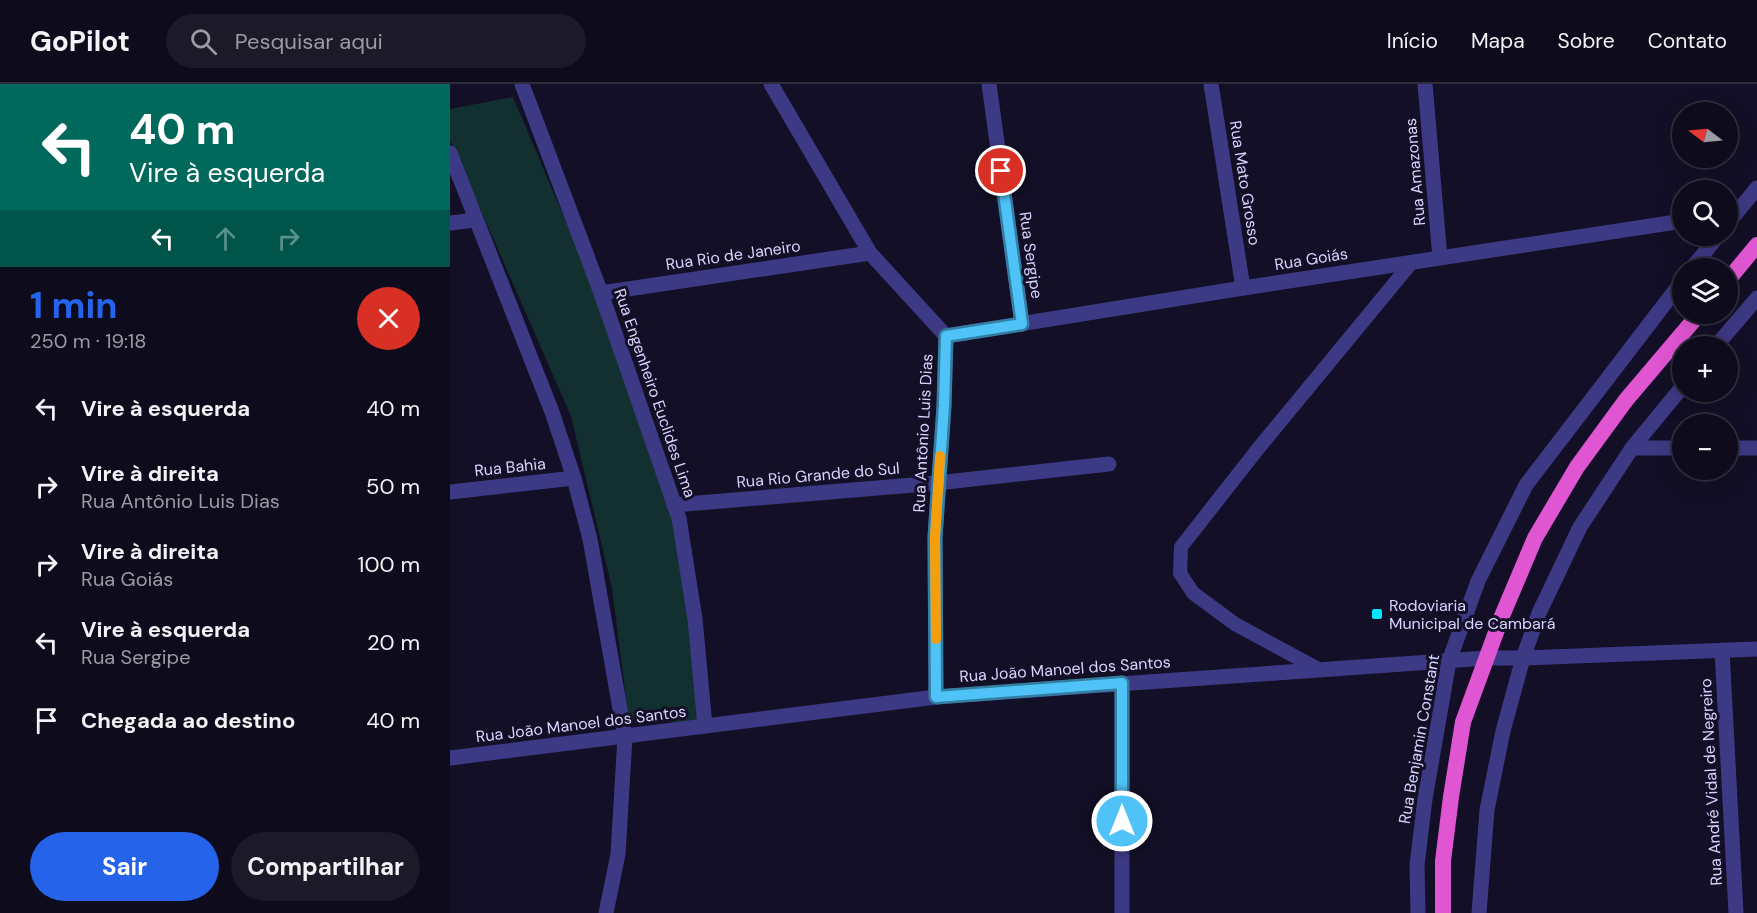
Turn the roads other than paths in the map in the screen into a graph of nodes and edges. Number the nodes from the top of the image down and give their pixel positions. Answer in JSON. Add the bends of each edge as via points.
{"nodes":[{"id":1,"x":522,"y":84,"type":"edge"},
{"id":2,"x":771,"y":84,"type":"edge"},
{"id":3,"x":989,"y":84,"type":"edge"},
{"id":4,"x":1211,"y":84,"type":"edge"},
{"id":5,"x":1425,"y":84,"type":"edge"},
{"id":6,"x":450,"y":153,"type":"edge"},
{"id":7,"x":1757,"y":188,"type":"edge"},
{"id":8,"x":1738,"y":208,"type":"edge"},
{"id":9,"x":475,"y":220,"type":"junction"},
{"id":10,"x":450,"y":223,"type":"edge"},
{"id":11,"x":1672,"y":223,"type":"edge"},
{"id":12,"x":1757,"y":245,"type":"edge"},
{"id":13,"x":1710,"y":246,"type":"edge"},
{"id":14,"x":870,"y":253,"type":"junction"},
{"id":15,"x":1440,"y":258,"type":"junction"},
{"id":16,"x":1700,"y":258,"type":"edge"},
{"id":17,"x":1412,"y":262,"type":"junction"},
{"id":18,"x":1738,"y":268,"type":"edge"},
{"id":19,"x":1243,"y":288,"type":"junction"},
{"id":20,"x":601,"y":293,"type":"junction"},
{"id":21,"x":1672,"y":294,"type":"edge"},
{"id":22,"x":1757,"y":298,"type":"edge"},
{"id":23,"x":1022,"y":324,"type":"junction"},
{"id":24,"x":1691,"y":324,"type":"edge"},
{"id":25,"x":946,"y":336,"type":"junction"},
{"id":26,"x":1725,"y":336,"type":"edge"},
{"id":27,"x":1672,"y":399,"type":"edge"},
{"id":28,"x":1632,"y":448,"type":"junction"},
{"id":29,"x":1672,"y":448,"type":"edge"},
{"id":30,"x":1738,"y":448,"type":"edge"},
{"id":31,"x":1757,"y":448,"type":"edge"},
{"id":32,"x":1109,"y":464,"type":"dead end"},
{"id":33,"x":574,"y":478,"type":"junction"},
{"id":34,"x":937,"y":483,"type":"junction"},
{"id":35,"x":450,"y":492,"type":"edge"},
{"id":36,"x":674,"y":505,"type":"junction"},
{"id":37,"x":1757,"y":649,"type":"edge"},
{"id":38,"x":1722,"y":650,"type":"junction"},
{"id":39,"x":1486,"y":658,"type":"junction"},
{"id":40,"x":1523,"y":658,"type":"junction"},
{"id":41,"x":1449,"y":661,"type":"junction"},
{"id":42,"x":1320,"y":670,"type":"junction"},
{"id":43,"x":1122,"y":683,"type":"junction"},
{"id":44,"x":936,"y":697,"type":"junction"},
{"id":45,"x":705,"y":726,"type":"junction"},
{"id":46,"x":625,"y":737,"type":"junction"},
{"id":47,"x":450,"y":758,"type":"edge"},
{"id":48,"x":606,"y":913,"type":"edge"},
{"id":49,"x":1122,"y":913,"type":"edge"},
{"id":50,"x":1418,"y":913,"type":"edge"},
{"id":51,"x":1443,"y":913,"type":"edge"},
{"id":52,"x":1479,"y":913,"type":"edge"},
{"id":53,"x":1736,"y":913,"type":"edge"}],
"edges":[{"from":1,"to":20,"type":"street","name":"Rua Engenheiro Euclides Lima"},
{"from":2,"to":14,"type":"street","name":"Rua Antônio Luis Dias"},
{"from":3,"to":23,"type":"street","name":"Rua Sergipe"},
{"from":4,"to":19,"type":"street","name":"Rua Mato Grosso"},
{"from":5,"to":15,"type":"street","name":"Rua Amazonas"},
{"from":6,"to":9,"type":"street"},
{"from":7,"to":8,"type":"street"},
{"from":9,"to":10,"type":"street"},
{"from":9,"to":33,"type":"street","via":[[552,412]]},
{"from":11,"to":15,"type":"street","name":"Rua Goiás"},
{"from":12,"to":18,"type":"highway"},
{"from":13,"to":16,"type":"street"},
{"from":14,"to":20,"type":"street","name":"Rua Rio de Janeiro"},
{"from":14,"to":25,"type":"street","name":"Rua Antônio Luis Dias"},
{"from":15,"to":17,"type":"street","name":"Rua Goiás"},
{"from":17,"to":19,"type":"street","name":"Rua Goiás"},
{"from":17,"to":42,"type":"lane","via":[[1181,547],[1180,573],[1193,593],[1235,624]]},
{"from":19,"to":23,"type":"street","name":"Rua Goiás"},
{"from":20,"to":36,"type":"street","name":"Rua Engenheiro Euclides Lima"},
{"from":21,"to":41,"type":"street","name":"Rua Benjamin Constant","via":[[1526,485],[1478,580]]},
{"from":22,"to":26,"type":"street"},
{"from":23,"to":25,"type":"street","name":"Rua Goiás"},
{"from":24,"to":39,"type":"highway","via":[[1626,400],[1577,467],[1534,538]]},
{"from":25,"to":34,"type":"street","name":"Rua Antônio Luis Dias"},
{"from":27,"to":28,"type":"street"},
{"from":28,"to":29,"type":"street"},
{"from":28,"to":40,"type":"street","via":[[1580,527],[1539,613]]},
{"from":30,"to":31,"type":"street"},
{"from":32,"to":34,"type":"street","name":"Rua Rio Grande do Sul"},
{"from":33,"to":35,"type":"street","name":"Rua Bahia"},
{"from":33,"to":46,"type":"street","via":[[590,539]]},
{"from":34,"to":36,"type":"street","name":"Rua Rio Grande do Sul"},
{"from":34,"to":44,"type":"street","name":"Rua Antônio Luis Dias"},
{"from":36,"to":45,"type":"street","name":"Rua Engenheiro Euclides Lima","via":[[695,619]]},
{"from":37,"to":38,"type":"street","name":"Rua João Manoel dos Santos"},
{"from":38,"to":40,"type":"street","name":"Rua João Manoel dos Santos"},
{"from":38,"to":53,"type":"street","name":"Rua André Vidal de Negreiro"},
{"from":39,"to":40,"type":"street","name":"Rua João Manoel dos Santos"},
{"from":39,"to":41,"type":"street","name":"Rua João Manoel dos Santos"},
{"from":39,"to":51,"type":"highway","via":[[1463,722],[1443,861]]},
{"from":40,"to":52,"type":"street","via":[[1487,810]]},
{"from":41,"to":42,"type":"street","name":"Rua João Manoel dos Santos"},
{"from":41,"to":50,"type":"street","name":"Rua Benjamin Constant","via":[[1425,799],[1417,865]]},
{"from":42,"to":43,"type":"street","name":"Rua João Manoel dos Santos"},
{"from":43,"to":44,"type":"street","name":"Rua João Manoel dos Santos"},
{"from":43,"to":49,"type":"street"},
{"from":44,"to":45,"type":"street","name":"Rua João Manoel dos Santos"},
{"from":45,"to":46,"type":"street","name":"Rua João Manoel dos Santos"},
{"from":46,"to":47,"type":"street","name":"Rua João Manoel dos Santos"},
{"from":46,"to":48,"type":"street","via":[[618,854]]}]}
